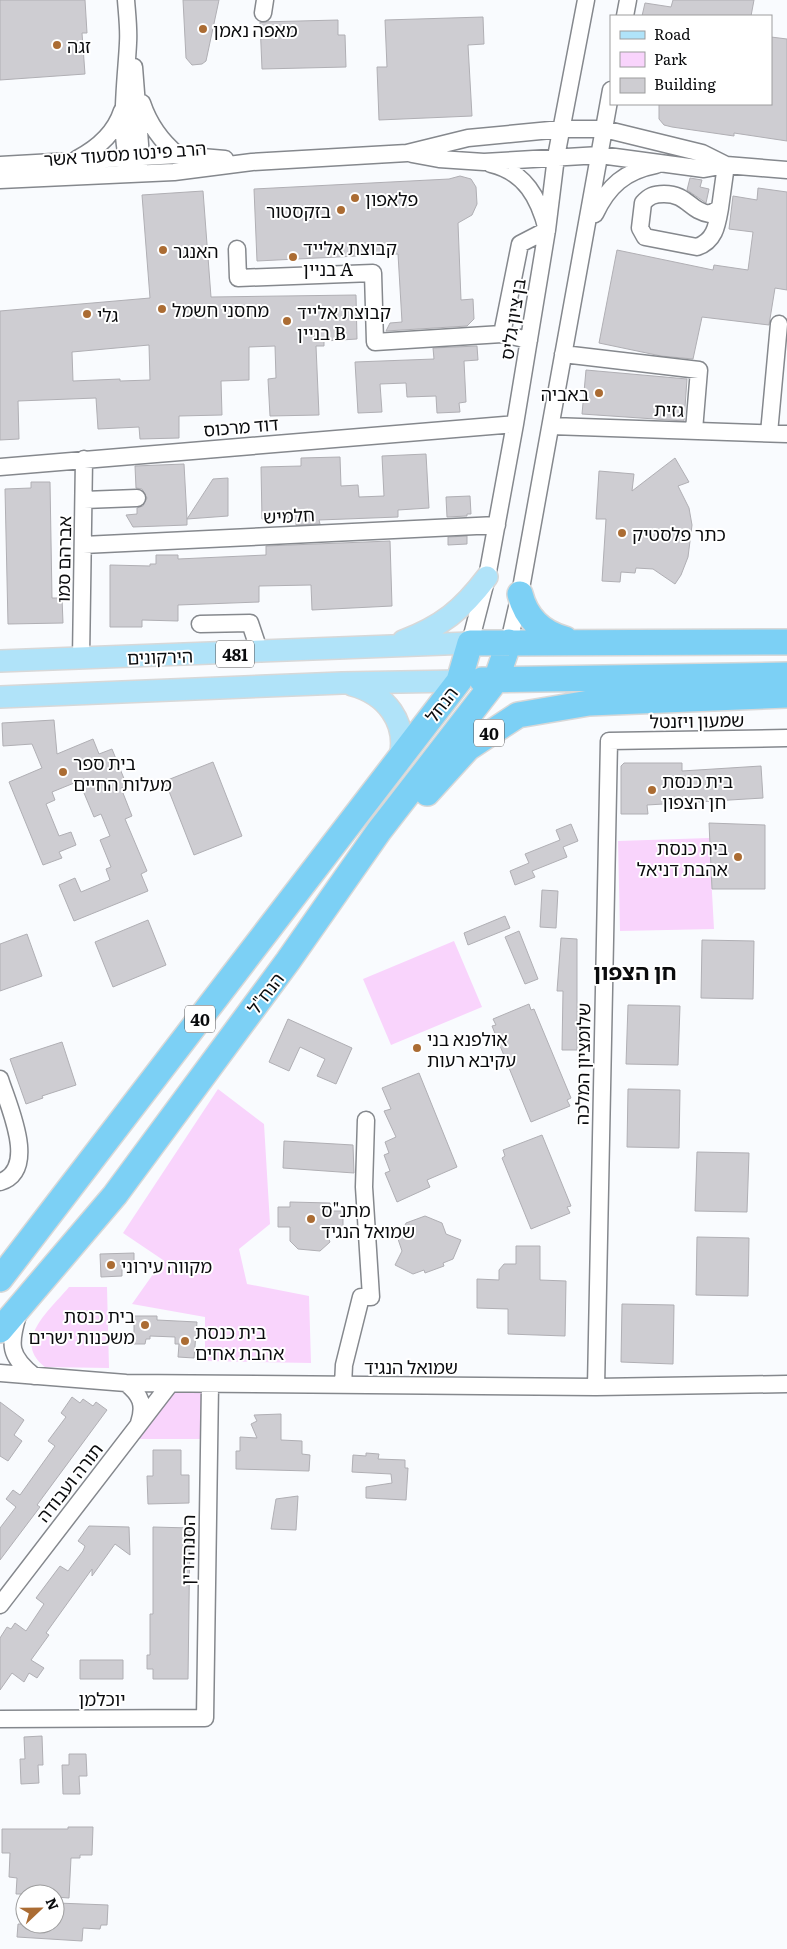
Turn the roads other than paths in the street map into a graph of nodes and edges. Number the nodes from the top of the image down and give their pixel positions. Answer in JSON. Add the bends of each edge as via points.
{"nodes":[{"id":1,"x":126,"y":0,"type":"edge"},
{"id":2,"x":586,"y":0,"type":"edge"},
{"id":3,"x":628,"y":0,"type":"edge"},
{"id":4,"x":625,"y":15,"type":"edge"},
{"id":5,"x":131,"y":96,"type":"junction"},
{"id":6,"x":610,"y":102,"type":"edge"},
{"id":7,"x":614,"y":105,"type":"edge"},
{"id":8,"x":561,"y":129,"type":"junction"},
{"id":9,"x":604,"y":129,"type":"junction"},
{"id":10,"x":630,"y":135,"type":"junction"},
{"id":11,"x":406,"y":153,"type":"junction"},
{"id":12,"x":178,"y":155,"type":"junction"},
{"id":13,"x":600,"y":155,"type":"junction"},
{"id":14,"x":556,"y":157,"type":"junction"},
{"id":15,"x":134,"y":158,"type":"junction"},
{"id":16,"x":74,"y":161,"type":"junction"},
{"id":17,"x":252,"y":162,"type":"junction"},
{"id":18,"x":484,"y":162,"type":"junction"},
{"id":19,"x":663,"y":163,"type":"junction"},
{"id":20,"x":0,"y":165,"type":"edge"},
{"id":21,"x":726,"y":165,"type":"junction"},
{"id":22,"x":787,"y":170,"type":"edge"},
{"id":23,"x":136,"y":174,"type":"junction"},
{"id":24,"x":0,"y":180,"type":"edge"},
{"id":25,"x":720,"y":208,"type":"junction"},
{"id":26,"x":547,"y":230,"type":"junction"},
{"id":27,"x":585,"y":237,"type":"junction"},
{"id":28,"x":237,"y":249,"type":"dead end"},
{"id":29,"x":779,"y":324,"type":"dead end"},
{"id":30,"x":502,"y":334,"type":"junction"},
{"id":31,"x":530,"y":340,"type":"junction"},
{"id":32,"x":563,"y":354,"type":"junction"},
{"id":33,"x":515,"y":424,"type":"junction"},
{"id":34,"x":486,"y":426,"type":"junction"},
{"id":35,"x":551,"y":426,"type":"junction"},
{"id":36,"x":694,"y":430,"type":"junction"},
{"id":37,"x":769,"y":433,"type":"junction"},
{"id":38,"x":787,"y":434,"type":"edge"},
{"id":39,"x":511,"y":445,"type":"junction"},
{"id":40,"x":84,"y":459,"type":"junction"},
{"id":41,"x":0,"y":467,"type":"edge"},
{"id":42,"x":136,"y":498,"type":"dead end"},
{"id":43,"x":84,"y":500,"type":"junction"},
{"id":44,"x":497,"y":525,"type":"junction"},
{"id":45,"x":83,"y":545,"type":"junction"},
{"id":46,"x":487,"y":577,"type":"junction"},
{"id":47,"x":520,"y":594,"type":"junction"},
{"id":48,"x":200,"y":624,"type":"dead end"},
{"id":49,"x":509,"y":642,"type":"junction"},
{"id":50,"x":578,"y":642,"type":"junction"},
{"id":51,"x":787,"y":642,"type":"edge"},
{"id":52,"x":470,"y":644,"type":"junction"},
{"id":53,"x":390,"y":646,"type":"junction"},
{"id":54,"x":260,"y":653,"type":"junction"},
{"id":55,"x":81,"y":659,"type":"junction"},
{"id":56,"x":0,"y":661,"type":"edge"},
{"id":57,"x":787,"y":675,"type":"edge"},
{"id":58,"x":496,"y":680,"type":"junction"},
{"id":59,"x":459,"y":681,"type":"junction"},
{"id":60,"x":342,"y":683,"type":"junction"},
{"id":61,"x":787,"y":694,"type":"edge"},
{"id":62,"x":0,"y":697,"type":"edge"},
{"id":63,"x":787,"y":738,"type":"edge"},
{"id":64,"x":608,"y":742,"type":"joint"},
{"id":65,"x":400,"y":758,"type":"junction"},
{"id":66,"x":288,"y":961,"type":"junction"},
{"id":67,"x":0,"y":1079,"type":"edge"},
{"id":68,"x":366,"y":1120,"type":"dead end"},
{"id":69,"x":0,"y":1182,"type":"edge"},
{"id":70,"x":0,"y":1279,"type":"edge"},
{"id":71,"x":20,"y":1305,"type":"junction"},
{"id":72,"x":0,"y":1330,"type":"edge"},
{"id":73,"x":0,"y":1373,"type":"edge"},
{"id":74,"x":34,"y":1376,"type":"junction"},
{"id":75,"x":126,"y":1383,"type":"junction"},
{"id":76,"x":170,"y":1384,"type":"junction"},
{"id":77,"x":210,"y":1384,"type":"junction"},
{"id":78,"x":787,"y":1384,"type":"edge"},
{"id":79,"x":343,"y":1385,"type":"junction"},
{"id":80,"x":596,"y":1387,"type":"junction"},
{"id":81,"x":139,"y":1424,"type":"junction"},
{"id":82,"x":0,"y":1605,"type":"edge"},
{"id":83,"x":205,"y":1718,"type":"joint"},
{"id":84,"x":0,"y":1719,"type":"edge"}],
"edges":[{"from":1,"to":5,"type":"street"},
{"from":2,"to":8,"type":"street","name":"בן ציון גליס"},
{"from":3,"to":4,"type":"street"},
{"from":5,"to":12,"type":"street","via":[[164,143]]},
{"from":5,"to":15,"type":"street"},
{"from":5,"to":16,"type":"street","via":[[113,130],[102,143]]},
{"from":6,"to":9,"type":"street"},
{"from":7,"to":10,"type":"street","via":[[620,124]]},
{"from":8,"to":9,"type":"street","name":"הרב פינטו מסעוד אשר"},
{"from":8,"to":11,"type":"street","name":"הרב פינטו מסעוד אשר","via":[[468,138]]},
{"from":8,"to":14,"type":"street","name":"בן ציון גליס"},
{"from":9,"to":10,"type":"street","name":"הרב פינטו מסעוד אשר"},
{"from":9,"to":13,"type":"street"},
{"from":10,"to":21,"type":"street","name":"הרב פינטו מסעוד אשר","via":[[702,153]]},
{"from":11,"to":17,"type":"street","name":"הרב פינטו מסעוד אשר"},
{"from":11,"to":18,"type":"street","name":"הרב פינטו מסעוד אשר"},
{"from":12,"to":15,"type":"street","name":"הרב פינטו מסעוד אשר"},
{"from":12,"to":17,"type":"street","name":"הרב פינטו מסעוד אשר"},
{"from":13,"to":14,"type":"street","name":"הרב פינטו מסעוד אשר"},
{"from":13,"to":19,"type":"street","name":"הרב פינטו מסעוד אשר"},
{"from":13,"to":27,"type":"street"},
{"from":14,"to":18,"type":"street","name":"הרב פינטו מסעוד אשר"},
{"from":14,"to":26,"type":"street","name":"בן ציון גליס"},
{"from":15,"to":16,"type":"street","name":"הרב פינטו מסעוד אשר"},
{"from":15,"to":23,"type":"street"},
{"from":16,"to":20,"type":"street","name":"הרב פינטו מסעוד אשר"},
{"from":17,"to":23,"type":"street","name":"הרב פינטו מסעוד אשר"},
{"from":18,"to":26,"type":"street","via":[[509,170],[524,181],[538,201]]},
{"from":19,"to":21,"type":"street","name":"הרב פינטו מסעוד אשר","via":[[704,169]]},
{"from":19,"to":27,"type":"street","via":[[640,168],[617,181],[601,200]]},
{"from":21,"to":22,"type":"street"},
{"from":21,"to":25,"type":"street"},
{"from":23,"to":24,"type":"street","name":"הרב פינטו מסעוד אשר"},
{"from":25,"to":25,"type":"street","via":[[712,238],[698,247],[645,237],[640,228],[643,203],[655,194],[677,194],[702,213],[710,214]]},
{"from":26,"to":30,"type":"street","via":[[520,244]]},
{"from":26,"to":31,"type":"street","name":"בן ציון גליס"},
{"from":27,"to":32,"type":"street"},
{"from":28,"to":30,"type":"street","via":[[238,278],[373,273],[376,342]]},
{"from":29,"to":37,"type":"street"},
{"from":30,"to":31,"type":"street"},
{"from":31,"to":33,"type":"street","name":"בן ציון גליס"},
{"from":32,"to":35,"type":"street"},
{"from":32,"to":36,"type":"street","via":[[699,370]]},
{"from":33,"to":34,"type":"street","name":"דוד מרכוס"},
{"from":33,"to":39,"type":"street","name":"בן ציון גליס"},
{"from":34,"to":39,"type":"street"},
{"from":34,"to":40,"type":"street","name":"דוד מרכוס"},
{"from":35,"to":36,"type":"street","name":"גזית"},
{"from":35,"to":47,"type":"street"},
{"from":36,"to":37,"type":"street","name":"גזית"},
{"from":37,"to":38,"type":"street","name":"גזית"},
{"from":39,"to":44,"type":"street","name":"בן ציון גליס"},
{"from":40,"to":41,"type":"street","name":"דוד מרכוס"},
{"from":40,"to":43,"type":"street","name":"אברהם סמו"},
{"from":42,"to":43,"type":"street"},
{"from":43,"to":45,"type":"street","name":"אברהם סמו"},
{"from":44,"to":45,"type":"street","name":"חלמיש"},
{"from":44,"to":46,"type":"street","name":"בן ציון גליס"},
{"from":45,"to":55,"type":"street","name":"אברהם סמו"},
{"from":46,"to":52,"type":"street","name":"בן ציון גליס"},
{"from":46,"to":53,"type":"main road","via":[[451,618]]},
{"from":47,"to":49,"type":"street"},
{"from":47,"to":50,"type":"highway","via":[[527,612],[541,628]]},
{"from":48,"to":54,"type":"street","via":[[250,623]]},
{"from":49,"to":50,"type":"highway"},
{"from":49,"to":52,"type":"highway"},
{"from":49,"to":58,"type":"highway","name":"הנח\"ל","number":"40"},
{"from":50,"to":51,"type":"highway"},
{"from":52,"to":53,"type":"main road","name":"הירקונים","number":"481"},
{"from":52,"to":59,"type":"highway","name":"הנחל","number":"40"},
{"from":53,"to":54,"type":"main road","name":"הירקונים","number":"481"},
{"from":54,"to":55,"type":"main road","name":"הירקונים","number":"481"},
{"from":55,"to":56,"type":"main road","name":"הירקונים","number":"481"},
{"from":57,"to":58,"type":"highway"},
{"from":58,"to":59,"type":"highway"},
{"from":58,"to":66,"type":"highway","name":"הנח\"ל","number":"40","via":[[379,831]]},
{"from":59,"to":60,"type":"main road","name":"הירקונים","number":"481"},
{"from":59,"to":65,"type":"highway","name":"הנחל","number":"40"},
{"from":60,"to":62,"type":"main road","name":"הירקונים","number":"481"},
{"from":60,"to":65,"type":"main road","via":[[370,692],[393,711],[402,737]]},
{"from":61,"to":66,"type":"highway","number":"40","via":[[589,703],[518,715],[468,748]]},
{"from":63,"to":64,"type":"street","name":"שמעון ויזנטל"},
{"from":64,"to":80,"type":"street","name":"שלומציון המלכה"},
{"from":65,"to":70,"type":"highway","name":"הנח\"ל","number":"40"},
{"from":66,"to":71,"type":"highway","name":"הנח\"ל","number":"40","via":[[115,1195]]},
{"from":67,"to":69,"type":"street","via":[[21,1149],[18,1167]]},
{"from":68,"to":79,"type":"street","via":[[364,1187],[371,1297],[361,1297],[344,1365]]},
{"from":71,"to":72,"type":"highway","name":"הנח\"ל","number":"40"},
{"from":71,"to":74,"type":"street","via":[[12,1346],[22,1366]]},
{"from":73,"to":74,"type":"street","name":"שמואל הנגיד"},
{"from":74,"to":75,"type":"street","name":"שמואל הנגיד"},
{"from":75,"to":76,"type":"street","name":"שמואל הנגיד"},
{"from":75,"to":81,"type":"street","via":[[141,1400],[143,1411]]},
{"from":76,"to":77,"type":"street","name":"שמואל הנגיד"},
{"from":76,"to":81,"type":"street","name":"תורה ועבודה"},
{"from":77,"to":79,"type":"street","name":"שמואל הנגיד"},
{"from":77,"to":83,"type":"street","name":"הסנהדרין"},
{"from":78,"to":80,"type":"street","name":"שמואל הנגיד"},
{"from":79,"to":80,"type":"street","name":"שמואל הנגיד"},
{"from":81,"to":82,"type":"street","name":"תורה ועבודה"},
{"from":83,"to":84,"type":"street","name":"יוכלמן"}]}
